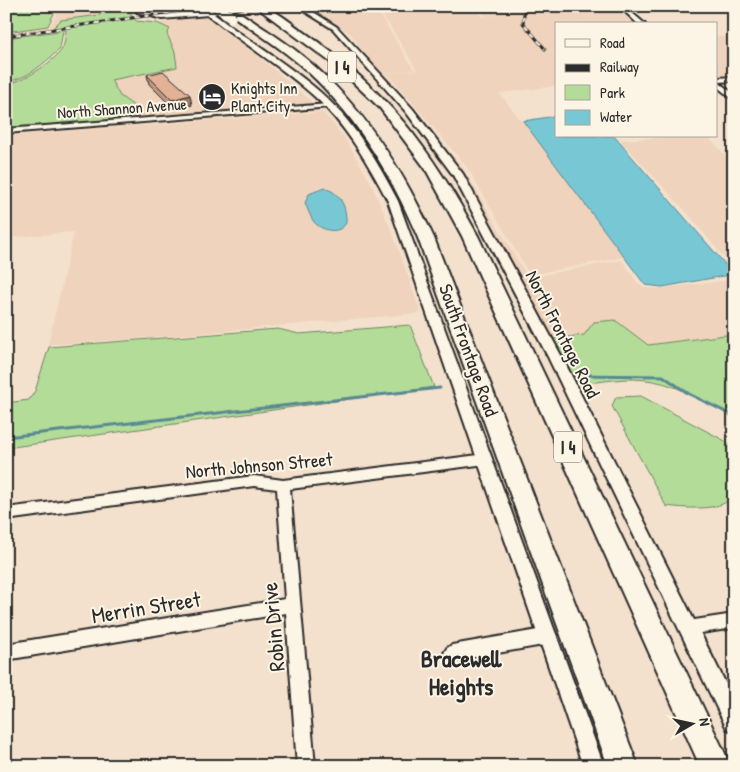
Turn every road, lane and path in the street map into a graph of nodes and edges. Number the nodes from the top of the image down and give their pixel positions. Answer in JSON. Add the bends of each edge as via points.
{"nodes":[{"id":1,"x":8,"y":6,"type":"edge"},
{"id":2,"x":13,"y":6,"type":"edge"},
{"id":3,"x":139,"y":6,"type":"edge"},
{"id":4,"x":226,"y":6,"type":"edge"},
{"id":5,"x":247,"y":6,"type":"edge"},
{"id":6,"x":299,"y":6,"type":"edge"},
{"id":7,"x":621,"y":6,"type":"edge"},
{"id":8,"x":266,"y":8,"type":"edge"},
{"id":9,"x":212,"y":9,"type":"edge"},
{"id":10,"x":235,"y":17,"type":"junction"},
{"id":11,"x":640,"y":22,"type":"edge"},
{"id":12,"x":734,"y":79,"type":"edge"},
{"id":13,"x":718,"y":82,"type":"edge"},
{"id":14,"x":718,"y":84,"type":"edge"},
{"id":15,"x":734,"y":98,"type":"edge"},
{"id":16,"x":329,"y":106,"type":"junction"},
{"id":17,"x":6,"y":131,"type":"edge"},
{"id":18,"x":486,"y":459,"type":"junction"},
{"id":19,"x":283,"y":484,"type":"junction"},
{"id":20,"x":6,"y":514,"type":"edge"},
{"id":21,"x":292,"y":605,"type":"junction"},
{"id":22,"x":734,"y":621,"type":"edge"},
{"id":23,"x":688,"y":628,"type":"junction"},
{"id":24,"x":549,"y":636,"type":"junction"},
{"id":25,"x":6,"y":652,"type":"edge"},
{"id":26,"x":452,"y":652,"type":"dead end"},
{"id":27,"x":734,"y":722,"type":"edge"},
{"id":28,"x":306,"y":766,"type":"edge"},
{"id":29,"x":594,"y":766,"type":"edge"},
{"id":30,"x":622,"y":766,"type":"edge"},
{"id":31,"x":716,"y":766,"type":"edge"}],
"edges":[{"from":1,"to":2,"type":"main road"},
{"from":3,"to":9,"type":"street","via":[[139,11],[152,17]]},
{"from":4,"to":10,"type":"highway"},
{"from":5,"to":9,"type":"street"},
{"from":6,"to":23,"type":"street","name":"North Frontage Road","via":[[335,28],[410,110],[458,174],[555,357]]},
{"from":7,"to":11,"type":"street"},
{"from":8,"to":31,"type":"highway","number":"I 4","via":[[350,73],[384,104],[439,177],[470,236]]},
{"from":9,"to":10,"type":"highway","bridge":true},
{"from":9,"to":16,"type":"street","name":"South Frontage Road"},
{"from":10,"to":30,"type":"highway","via":[[364,125],[400,181],[426,238]]},
{"from":12,"to":13,"type":"street"},
{"from":14,"to":15,"type":"street"},
{"from":16,"to":17,"type":"street","name":"North Shannon Avenue"},
{"from":16,"to":18,"type":"street","name":"South Frontage Road","via":[[364,150],[393,201]]},
{"from":18,"to":19,"type":"street","name":"North Johnson Street"},
{"from":18,"to":24,"type":"street","name":"South Frontage Road"},
{"from":19,"to":20,"type":"street","name":"North Johnson Street","via":[[254,481]]},
{"from":19,"to":21,"type":"street","name":"Robin Drive"},
{"from":21,"to":25,"type":"street","name":"Merrin Street"},
{"from":21,"to":28,"type":"street","name":"Robin Drive"},
{"from":22,"to":23,"type":"street"},
{"from":23,"to":27,"type":"street","name":"North Frontage Road"},
{"from":24,"to":26,"type":"street"},
{"from":24,"to":29,"type":"street","name":"South Frontage Road"}]}
